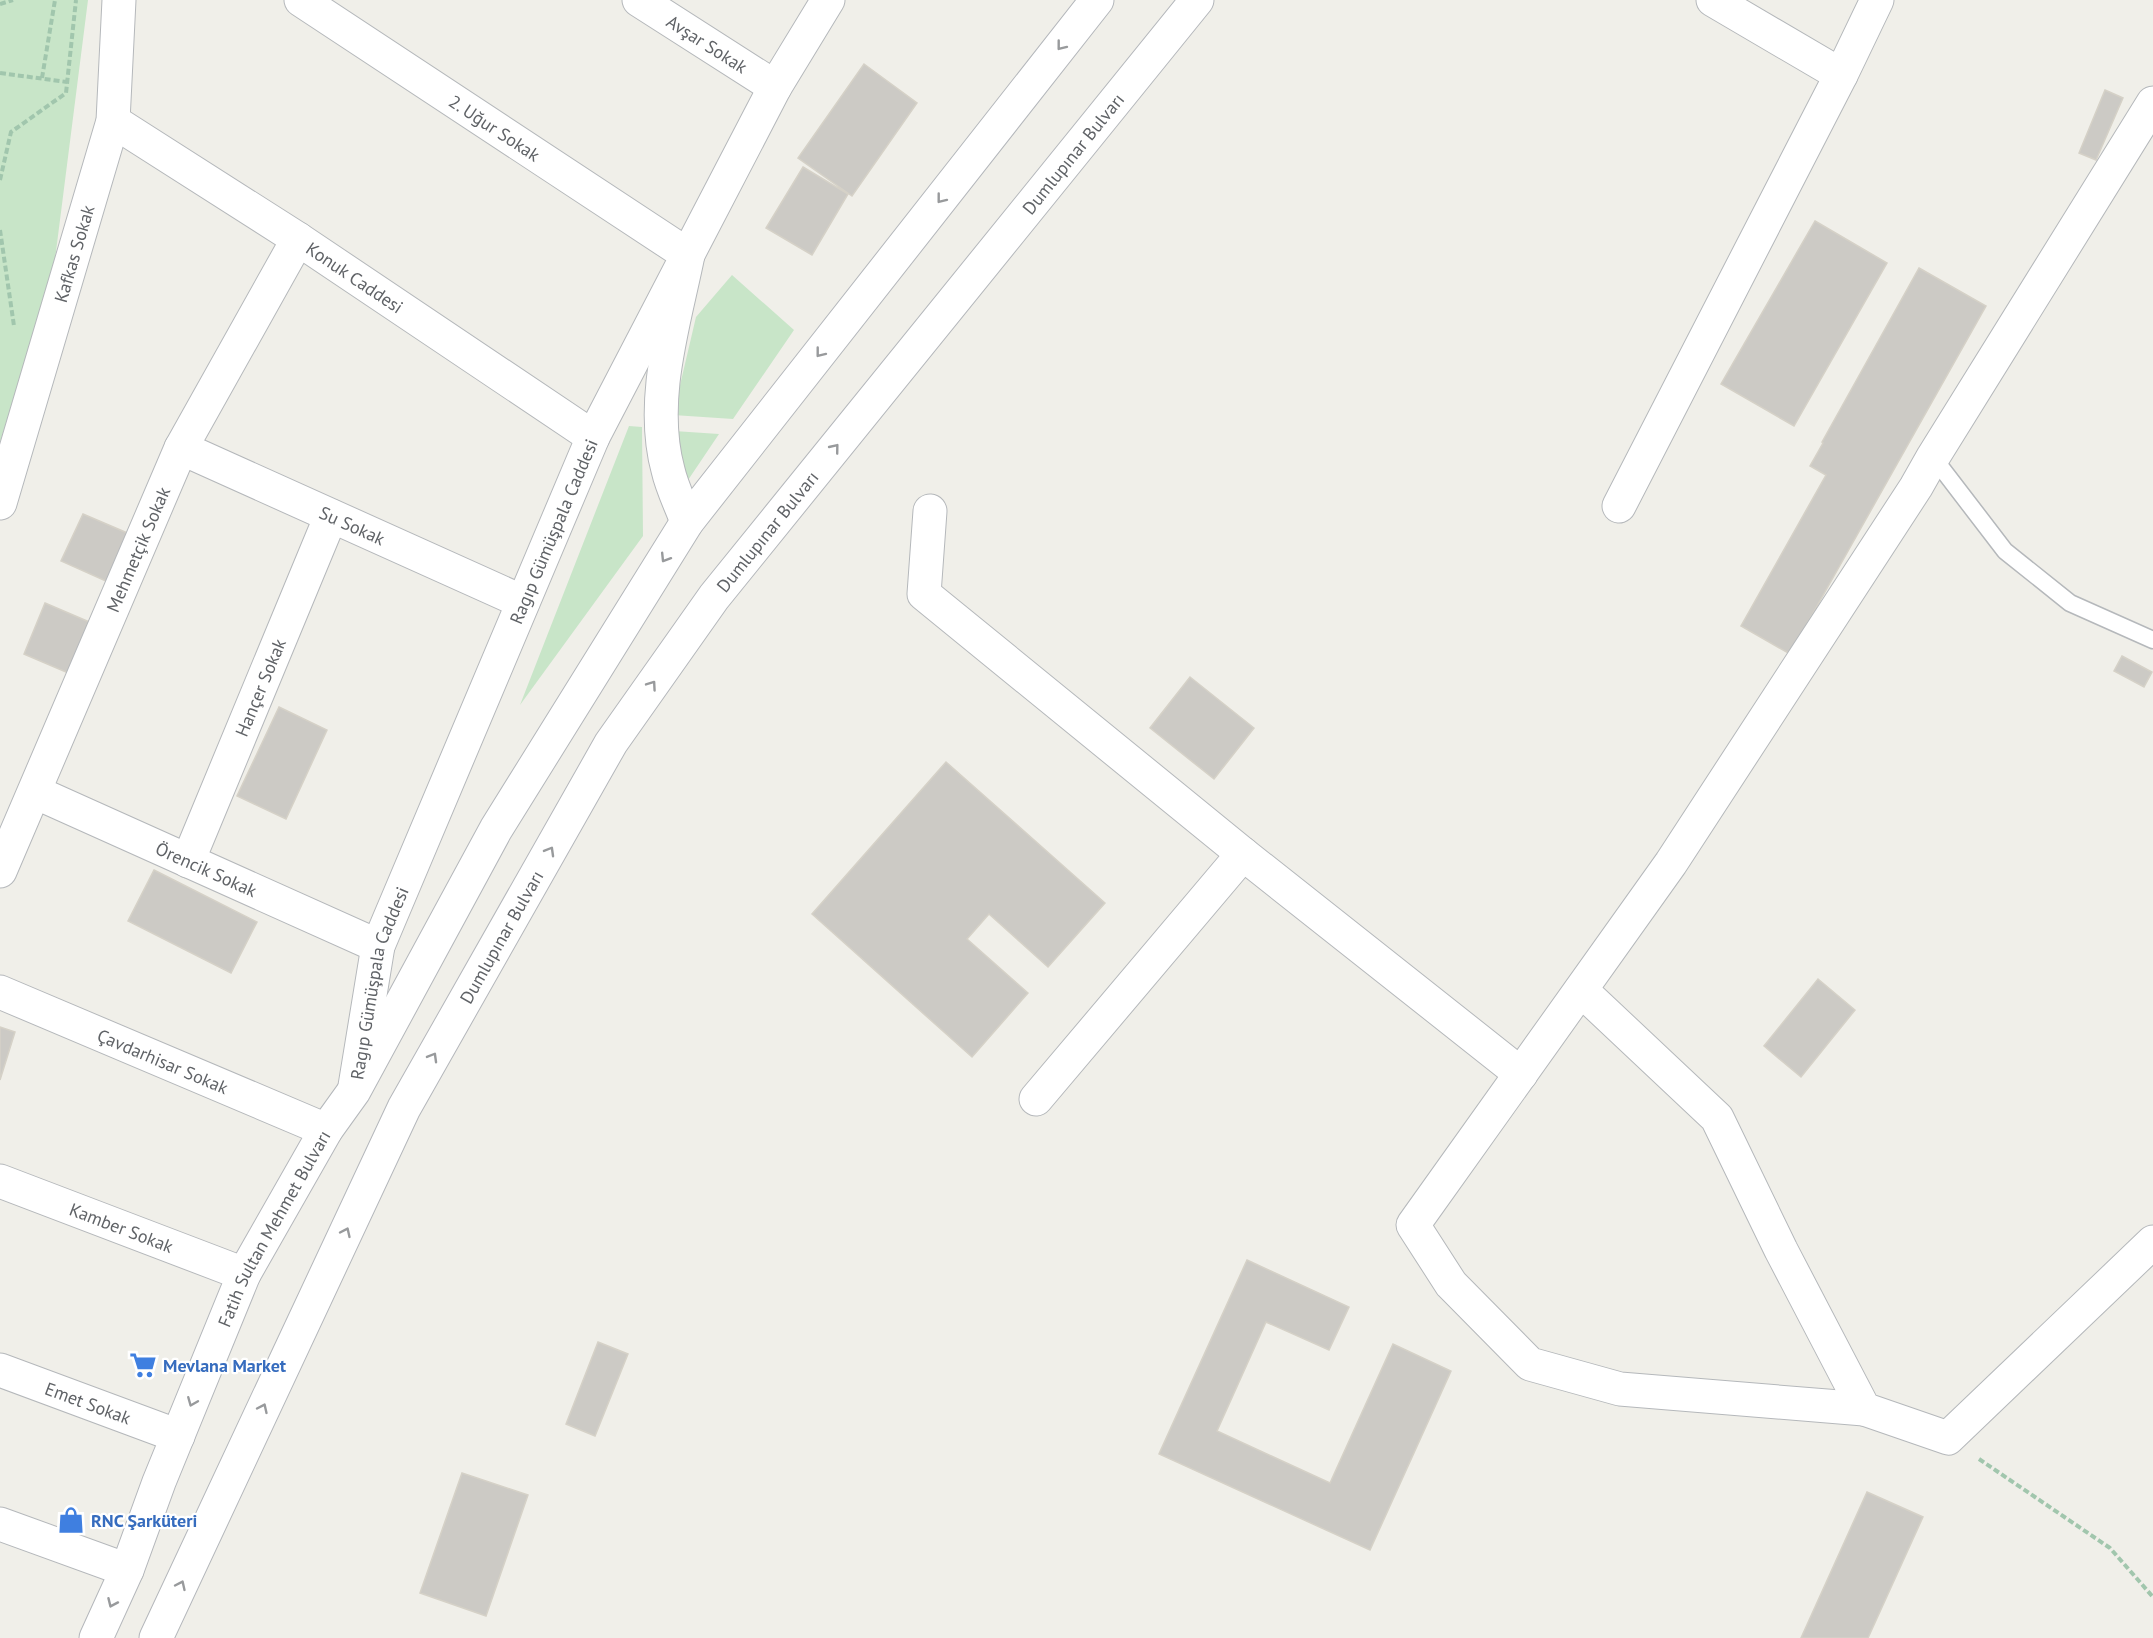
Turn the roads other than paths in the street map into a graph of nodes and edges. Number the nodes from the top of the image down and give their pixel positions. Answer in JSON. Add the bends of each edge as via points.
{"nodes":[{"id":1,"x":118,"y":0,"type":"edge"},
{"id":2,"x":639,"y":0,"type":"edge"},
{"id":3,"x":828,"y":0,"type":"edge"},
{"id":4,"x":1097,"y":0,"type":"edge"},
{"id":5,"x":1197,"y":0,"type":"edge"},
{"id":6,"x":1713,"y":0,"type":"edge"},
{"id":7,"x":1877,"y":0,"type":"edge"},
{"id":8,"x":308,"y":2,"type":"edge"},
{"id":9,"x":1841,"y":75,"type":"junction"},
{"id":10,"x":775,"y":87,"type":"junction"},
{"id":11,"x":2153,"y":103,"type":"edge"},
{"id":12,"x":113,"y":121,"type":"junction"},
{"id":13,"x":298,"y":239,"type":"junction"},
{"id":14,"x":688,"y":255,"type":"junction"},
{"id":15,"x":593,"y":436,"type":"junction"},
{"id":16,"x":181,"y":448,"type":"junction"},
{"id":17,"x":1933,"y":457,"type":"junction"},
{"id":18,"x":0,"y":503,"type":"edge"},
{"id":19,"x":1619,"y":506,"type":"dead end"},
{"id":20,"x":930,"y":511,"type":"dead end"},
{"id":21,"x":331,"y":516,"type":"junction"},
{"id":22,"x":687,"y":522,"type":"junction"},
{"id":23,"x":523,"y":602,"type":"junction"},
{"id":24,"x":2153,"y":640,"type":"edge"},
{"id":25,"x":35,"y":792,"type":"junction"},
{"id":26,"x":1243,"y":854,"type":"junction"},
{"id":27,"x":188,"y":861,"type":"junction"},
{"id":28,"x":0,"y":871,"type":"edge"},
{"id":29,"x":378,"y":945,"type":"junction"},
{"id":30,"x":1581,"y":990,"type":"junction"},
{"id":31,"x":0,"y":992,"type":"edge"},
{"id":32,"x":1521,"y":1074,"type":"junction"},
{"id":33,"x":354,"y":1090,"type":"junction"},
{"id":34,"x":1036,"y":1099,"type":"dead end"},
{"id":35,"x":326,"y":1131,"type":"junction"},
{"id":36,"x":0,"y":1181,"type":"edge"},
{"id":37,"x":2153,"y":1242,"type":"edge"},
{"id":38,"x":244,"y":1274,"type":"junction"},
{"id":39,"x":0,"y":1370,"type":"edge"},
{"id":40,"x":1864,"y":1409,"type":"junction"},
{"id":41,"x":178,"y":1436,"type":"junction"},
{"id":42,"x":0,"y":1524,"type":"edge"},
{"id":43,"x":127,"y":1570,"type":"junction"},
{"id":44,"x":96,"y":1638,"type":"edge"},
{"id":45,"x":156,"y":1638,"type":"edge"}],
"edges":[{"from":1,"to":12,"type":"street","name":"Kafkas Sokak"},
{"from":2,"to":10,"type":"street","name":"Avşar Sokak"},
{"from":3,"to":10,"type":"street","name":"Ragıp Gümüşpala Caddesi"},
{"from":4,"to":22,"type":"street","one_way":true},
{"from":45,"to":5,"type":"street","name":"Dumlupınar Bulvarı","one_way":true,"via":[[404,1108],[611,743],[714,597]]},
{"from":6,"to":9,"type":"street"},
{"from":7,"to":9,"type":"street"},
{"from":8,"to":14,"type":"street","name":"2. Uğur Sokak"},
{"from":9,"to":19,"type":"street"},
{"from":10,"to":14,"type":"street","name":"Ragıp Gümüşpala Caddesi"},
{"from":11,"to":17,"type":"street"},
{"from":12,"to":13,"type":"street","name":"Konuk Caddesi"},
{"from":12,"to":18,"type":"street","name":"Kafkas Sokak"},
{"from":13,"to":15,"type":"street","name":"Konuk Caddesi"},
{"from":13,"to":16,"type":"street","name":"Mehmetçik Sokak"},
{"from":14,"to":15,"type":"street","name":"Ragıp Gümüşpala Caddesi"},
{"from":14,"to":22,"type":"street","via":[[665,371],[661,424],[668,470]]},
{"from":15,"to":23,"type":"street","name":"Ragıp Gümüşpala Caddesi"},
{"from":16,"to":21,"type":"street","name":"Su Sokak"},
{"from":16,"to":25,"type":"street","name":"Mehmetçik Sokak"},
{"from":17,"to":24,"type":"lane","via":[[2005,551],[2070,603]]},
{"from":17,"to":30,"type":"street","via":[[1671,863]]},
{"from":20,"to":26,"type":"street","via":[[924,594]]},
{"from":21,"to":23,"type":"street","name":"Su Sokak"},
{"from":21,"to":27,"type":"street","name":"Hançer Sokak"},
{"from":22,"to":33,"type":"street","one_way":true,"via":[[496,829]]},
{"from":23,"to":29,"type":"street","name":"Ragıp Gümüşpala Caddesi"},
{"from":25,"to":27,"type":"street","name":"Örencik Sokak"},
{"from":25,"to":28,"type":"street","name":"Mehmetçik Sokak"},
{"from":26,"to":32,"type":"street"},
{"from":26,"to":34,"type":"street"},
{"from":27,"to":29,"type":"street","name":"Örencik Sokak"},
{"from":29,"to":33,"type":"street","name":"Ragıp Gümüşpala Caddesi"},
{"from":30,"to":32,"type":"street"},
{"from":30,"to":40,"type":"street","via":[[1717,1118],[1780,1250]]},
{"from":31,"to":35,"type":"street","name":"Çavdarhisar Sokak"},
{"from":32,"to":40,"type":"street","via":[[1413,1225],[1451,1284],[1530,1364],[1620,1389]]},
{"from":33,"to":35,"type":"street","name":"Fatih Sultan Mehmet Bulvarı"},
{"from":35,"to":38,"type":"street","name":"Fatih Sultan Mehmet Bulvarı"},
{"from":36,"to":38,"type":"street","name":"Kamber Sokak"},
{"from":37,"to":40,"type":"street","via":[[1948,1438]]},
{"from":38,"to":41,"type":"street","name":"Fatih Sultan Mehmet Bulvarı","one_way":true},
{"from":39,"to":41,"type":"street","name":"Emet Sokak"},
{"from":41,"to":43,"type":"street","name":"Fatih Sultan Mehmet Bulvarı"},
{"from":42,"to":43,"type":"street"},
{"from":43,"to":44,"type":"street","name":"Fatih Sultan Mehmet Bulvarı","one_way":true}]}
